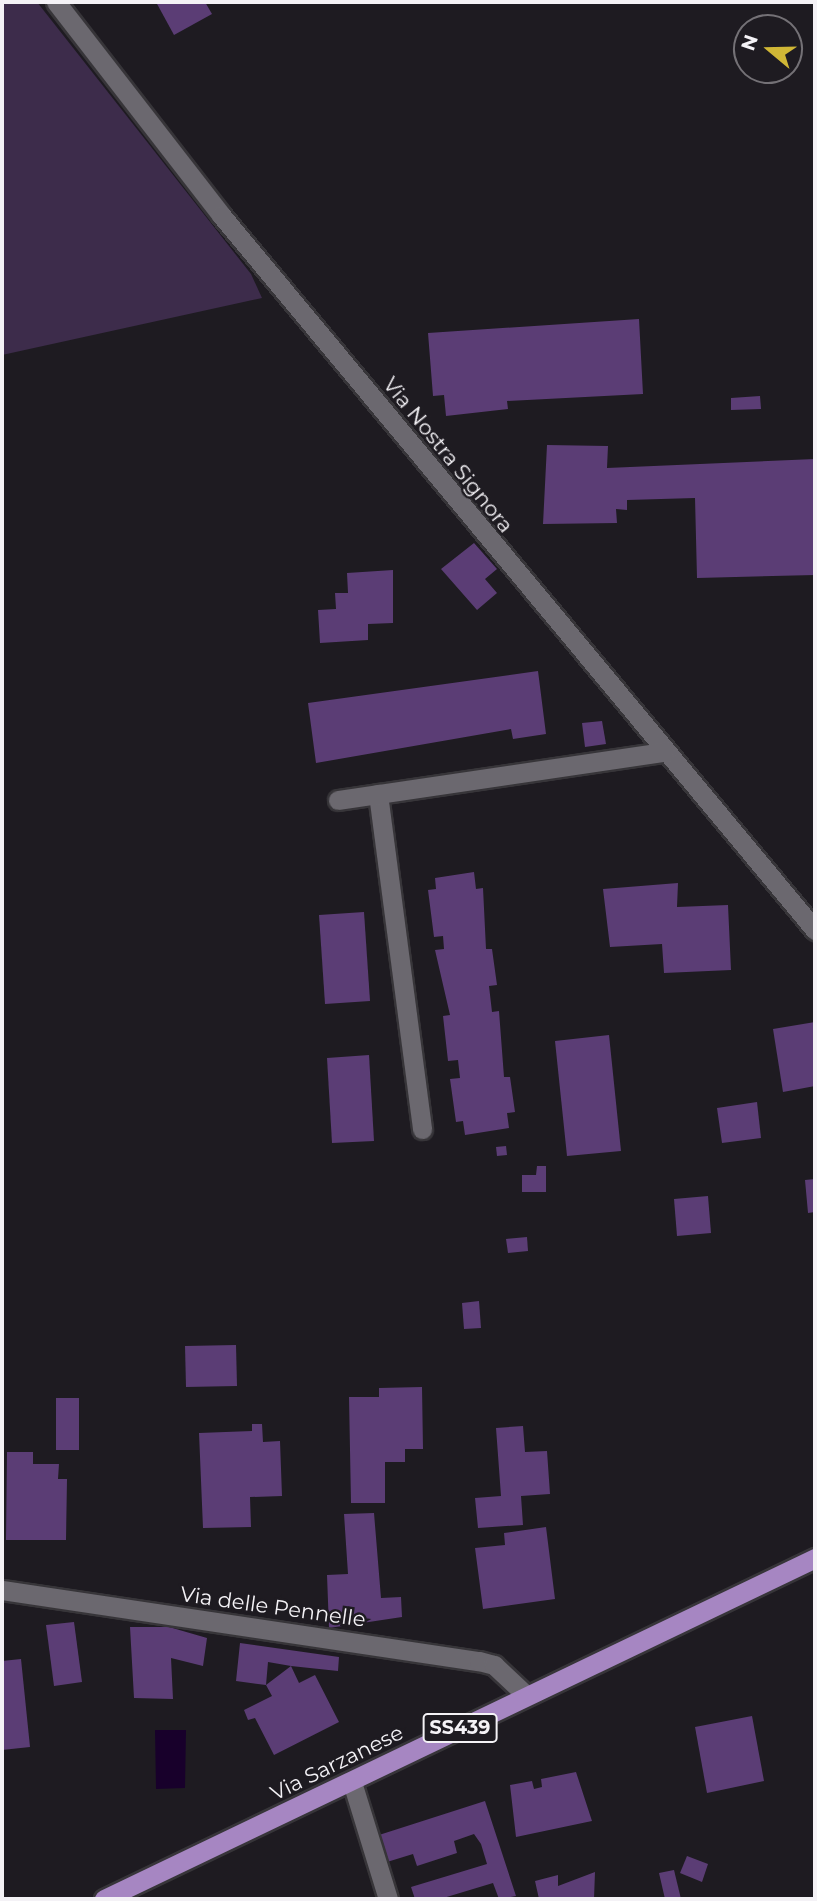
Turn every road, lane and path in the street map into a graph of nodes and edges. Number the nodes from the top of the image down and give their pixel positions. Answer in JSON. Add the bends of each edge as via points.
{"nodes":[{"id":1,"x":55,"y":2,"type":"edge"},
{"id":2,"x":664,"y":752,"type":"junction"},
{"id":3,"x":378,"y":794,"type":"junction"},
{"id":4,"x":338,"y":800,"type":"dead end"},
{"id":5,"x":815,"y":930,"type":"edge"},
{"id":6,"x":422,"y":1129,"type":"dead end"},
{"id":7,"x":815,"y":1558,"type":"edge"},
{"id":8,"x":2,"y":1590,"type":"edge"},
{"id":9,"x":526,"y":1695,"type":"junction"},
{"id":10,"x":352,"y":1782,"type":"junction"},
{"id":11,"x":104,"y":1899,"type":"edge"},
{"id":12,"x":387,"y":1899,"type":"edge"}],
"edges":[{"from":1,"to":2,"type":"street","name":"Via Nostra Signora","via":[[221,215]]},
{"from":2,"to":3,"type":"street"},
{"from":2,"to":5,"type":"street","name":"Via Nostra Signora"},
{"from":3,"to":4,"type":"street"},
{"from":3,"to":6,"type":"street"},
{"from":7,"to":9,"type":"main road","name":"Via Sarzanese","number":"SS439"},
{"from":8,"to":9,"type":"street","name":"Via delle Pennelle","via":[[479,1661],[494,1665]]},
{"from":9,"to":10,"type":"main road","name":"Via Sarzanese","number":"SS439"},
{"from":10,"to":11,"type":"main road","name":"Via Sarzanese","number":"SS439"},
{"from":10,"to":12,"type":"street"}]}
